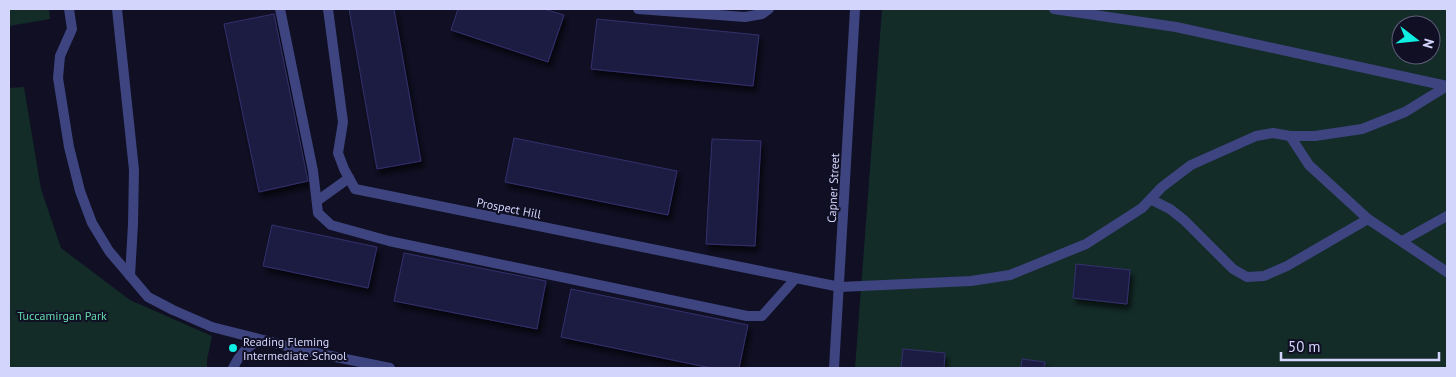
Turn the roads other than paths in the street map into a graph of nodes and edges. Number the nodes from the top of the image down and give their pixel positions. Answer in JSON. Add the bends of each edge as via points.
{"nodes":[{"id":1,"x":69,"y":9,"type":"edge"},
{"id":2,"x":117,"y":9,"type":"edge"},
{"id":3,"x":280,"y":9,"type":"edge"},
{"id":4,"x":328,"y":9,"type":"edge"},
{"id":5,"x":638,"y":9,"type":"edge"},
{"id":6,"x":769,"y":9,"type":"edge"},
{"id":7,"x":855,"y":9,"type":"edge"},
{"id":8,"x":1054,"y":9,"type":"edge"},
{"id":9,"x":1447,"y":86,"type":"edge"},
{"id":10,"x":1290,"y":136,"type":"junction"},
{"id":11,"x":349,"y":178,"type":"junction"},
{"id":12,"x":1152,"y":200,"type":"junction"},
{"id":13,"x":316,"y":201,"type":"junction"},
{"id":14,"x":1447,"y":216,"type":"edge"},
{"id":15,"x":1368,"y":219,"type":"junction"},
{"id":16,"x":1402,"y":241,"type":"junction"},
{"id":17,"x":1447,"y":272,"type":"edge"},
{"id":18,"x":130,"y":276,"type":"junction"},
{"id":19,"x":795,"y":279,"type":"junction"},
{"id":20,"x":840,"y":288,"type":"junction"},
{"id":21,"x":260,"y":340,"type":"junction"},
{"id":22,"x":233,"y":368,"type":"edge"},
{"id":23,"x":390,"y":368,"type":"edge"},
{"id":24,"x":834,"y":368,"type":"edge"}],
"edges":[{"from":1,"to":18,"type":"street","via":[[72,29],[60,56],[58,78],[69,147],[92,223]]},
{"from":2,"to":18,"type":"street","via":[[134,170]]},
{"from":3,"to":13,"type":"street","via":[[313,171]]},
{"from":4,"to":11,"type":"street","name":"Prospect Hill","via":[[343,122],[338,153]]},
{"from":5,"to":6,"type":"street","via":[[745,17],[762,14]]},
{"from":7,"to":20,"type":"street","name":"Capner Street"},
{"from":8,"to":9,"type":"street","via":[[1176,28]]},
{"from":9,"to":10,"type":"street","name":"Prospect Hill","via":[[1405,112],[1362,129]]},
{"from":10,"to":12,"type":"street","name":"Prospect Hill","via":[[1274,133],[1256,136],[1191,165],[1162,187]]},
{"from":10,"to":15,"type":"street","via":[[1309,165]]},
{"from":11,"to":13,"type":"street"},
{"from":11,"to":19,"type":"street","name":"Prospect Hill","via":[[355,189]]},
{"from":12,"to":15,"type":"street","via":[[1184,220],[1233,269],[1247,277],[1264,276],[1287,266]]},
{"from":12,"to":20,"type":"street","name":"Prospect Hill","via":[[1086,244],[1010,275]]},
{"from":13,"to":19,"type":"street","via":[[318,213],[330,225],[388,241],[747,316],[762,316]]},
{"from":14,"to":16,"type":"street"},
{"from":15,"to":16,"type":"street"},
{"from":16,"to":17,"type":"street"},
{"from":18,"to":21,"type":"street","via":[[148,297],[173,310],[212,327]]},
{"from":19,"to":20,"type":"street","name":"Prospect Hill"},
{"from":20,"to":24,"type":"street","name":"Capner Street"},
{"from":21,"to":22,"type":"street","via":[[240,355]]},
{"from":21,"to":23,"type":"street"}]}
